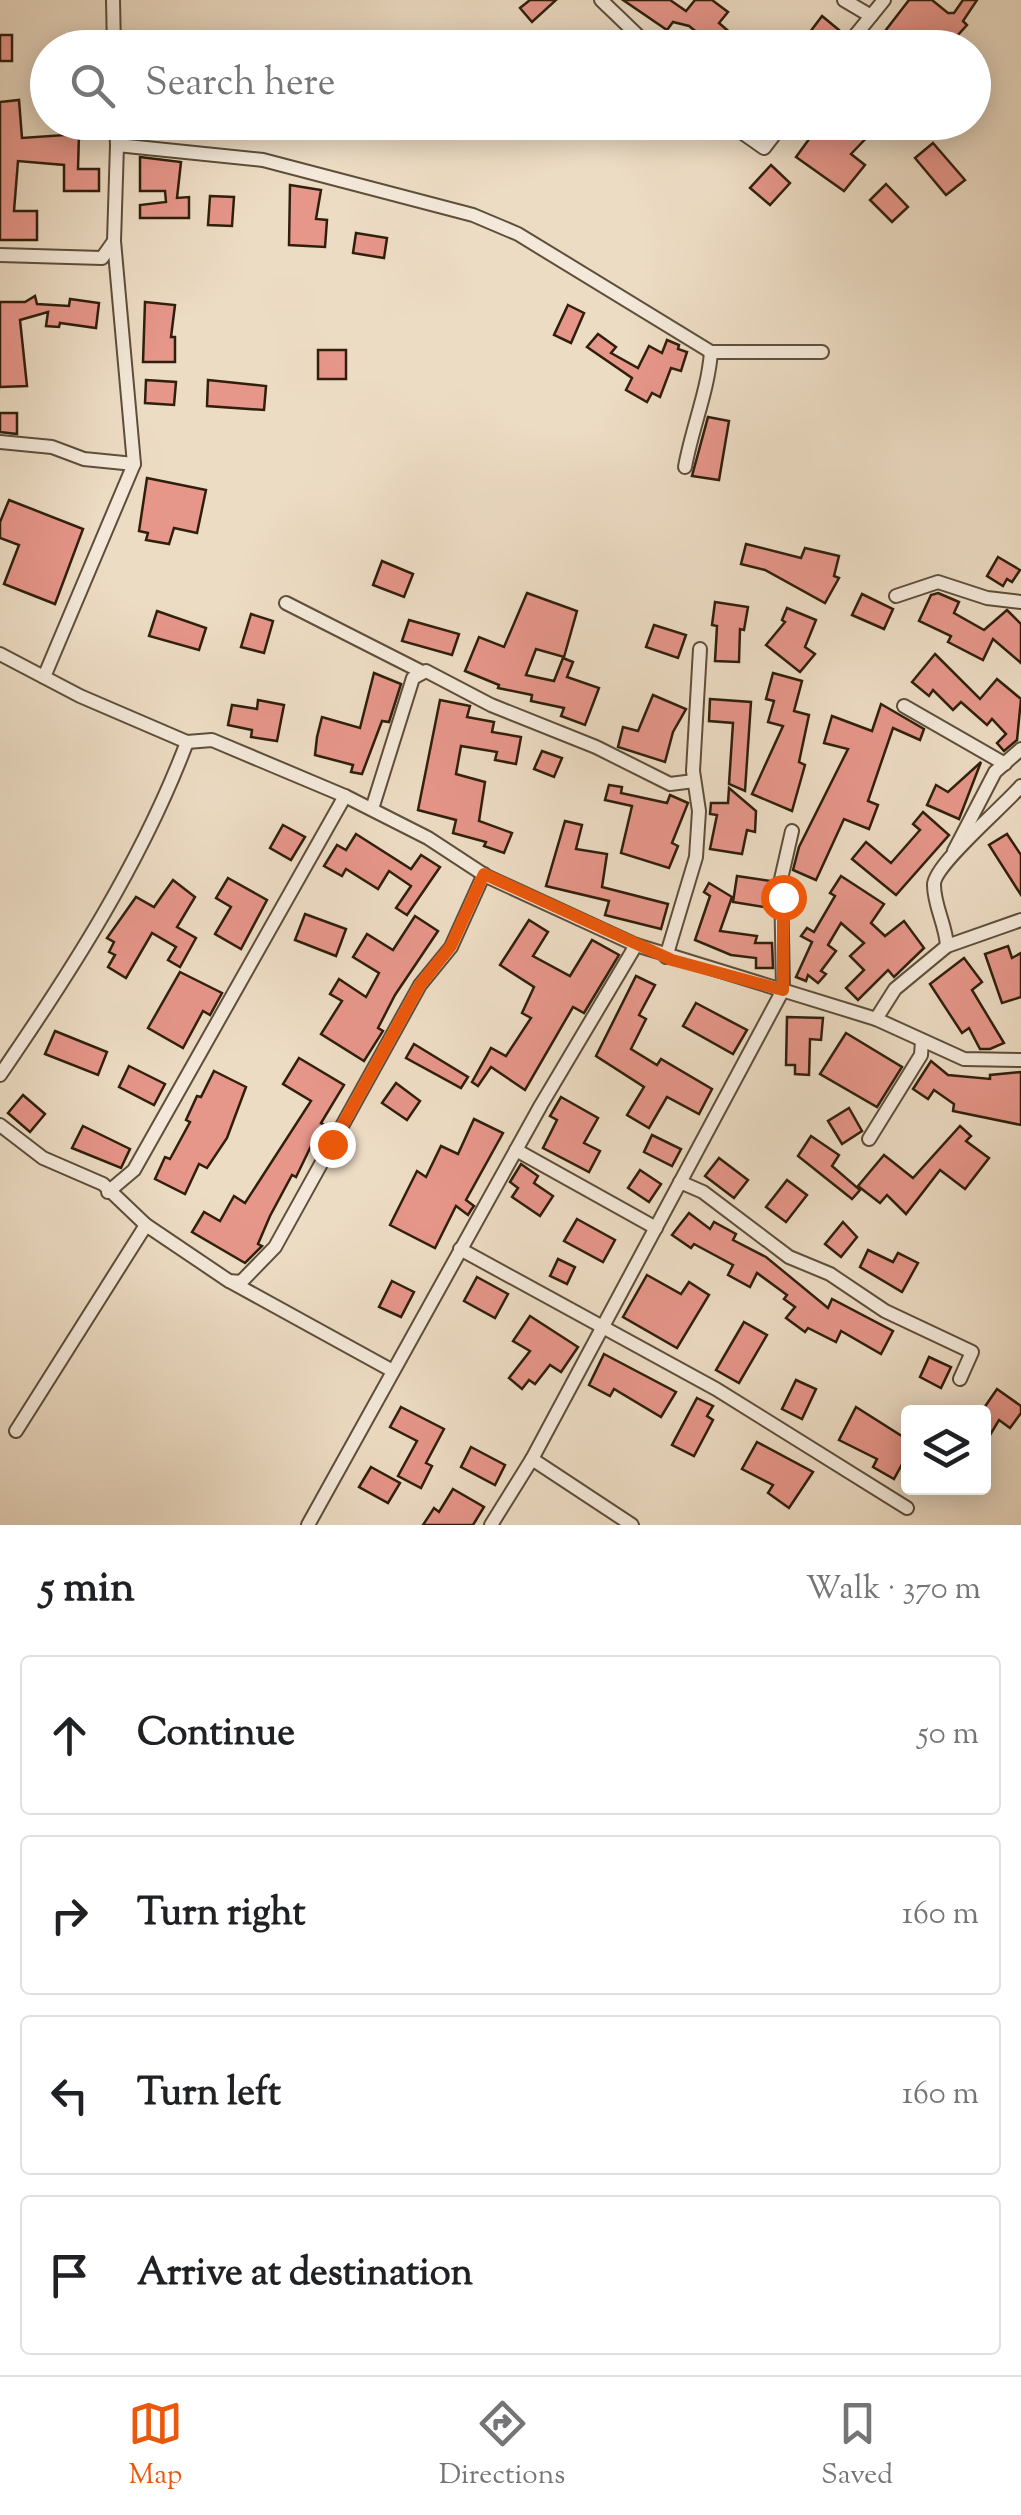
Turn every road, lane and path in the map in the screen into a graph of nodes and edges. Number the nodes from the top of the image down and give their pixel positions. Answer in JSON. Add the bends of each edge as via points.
{"nodes":[{"id":1,"x":113,"y":0,"type":"edge"},
{"id":2,"x":601,"y":0,"type":"edge"},
{"id":3,"x":844,"y":0,"type":"edge"},
{"id":4,"x":884,"y":0,"type":"edge"},
{"id":5,"x":871,"y":16,"type":"junction"},
{"id":6,"x":114,"y":30,"type":"edge"},
{"id":7,"x":632,"y":30,"type":"edge"},
{"id":8,"x":860,"y":30,"type":"edge"},
{"id":9,"x":117,"y":140,"type":"edge"},
{"id":10,"x":117,"y":144,"type":"junction"},
{"id":11,"x":114,"y":240,"type":"junction"},
{"id":12,"x":0,"y":254,"type":"edge"},
{"id":13,"x":711,"y":352,"type":"junction"},
{"id":14,"x":822,"y":352,"type":"dead end"},
{"id":15,"x":0,"y":442,"type":"edge"},
{"id":16,"x":134,"y":464,"type":"junction"},
{"id":17,"x":685,"y":466,"type":"dead end"},
{"id":18,"x":896,"y":596,"type":"dead end"},
{"id":19,"x":1021,"y":602,"type":"edge"},
{"id":20,"x":286,"y":603,"type":"dead end"},
{"id":21,"x":700,"y":649,"type":"dead end"},
{"id":22,"x":0,"y":654,"type":"edge"},
{"id":23,"x":422,"y":672,"type":"junction"},
{"id":24,"x":44,"y":677,"type":"junction"},
{"id":25,"x":904,"y":706,"type":"dead end"},
{"id":26,"x":186,"y":742,"type":"junction"},
{"id":27,"x":1021,"y":749,"type":"edge"},
{"id":28,"x":1005,"y":764,"type":"junction"},
{"id":29,"x":694,"y":782,"type":"junction"},
{"id":30,"x":1021,"y":786,"type":"edge"},
{"id":31,"x":345,"y":796,"type":"junction"},
{"id":32,"x":372,"y":809,"type":"junction"},
{"id":33,"x":792,"y":831,"type":"dead end"},
{"id":34,"x":954,"y":851,"type":"junction"},
{"id":35,"x":484,"y":874,"type":"junction"},
{"id":36,"x":1021,"y":920,"type":"edge"},
{"id":37,"x":636,"y":946,"type":"junction"},
{"id":38,"x":947,"y":946,"type":"junction"},
{"id":39,"x":666,"y":957,"type":"junction"},
{"id":40,"x":783,"y":990,"type":"junction"},
{"id":41,"x":876,"y":1019,"type":"junction"},
{"id":42,"x":922,"y":1041,"type":"junction"},
{"id":43,"x":1021,"y":1060,"type":"edge"},
{"id":44,"x":0,"y":1074,"type":"edge"},
{"id":45,"x":0,"y":1125,"type":"edge"},
{"id":46,"x":869,"y":1140,"type":"dead end"},
{"id":47,"x":516,"y":1150,"type":"junction"},
{"id":48,"x":680,"y":1182,"type":"junction"},
{"id":49,"x":108,"y":1192,"type":"junction"},
{"id":50,"x":146,"y":1225,"type":"junction"},
{"id":51,"x":656,"y":1228,"type":"junction"},
{"id":52,"x":460,"y":1249,"type":"junction"},
{"id":53,"x":229,"y":1281,"type":"junction"},
{"id":54,"x":605,"y":1325,"type":"junction"},
{"id":55,"x":391,"y":1370,"type":"junction"},
{"id":56,"x":960,"y":1379,"type":"dead end"},
{"id":57,"x":16,"y":1430,"type":"dead end"},
{"id":58,"x":532,"y":1459,"type":"junction"},
{"id":59,"x":907,"y":1508,"type":"dead end"},
{"id":60,"x":308,"y":1525,"type":"edge"},
{"id":61,"x":491,"y":1525,"type":"edge"},
{"id":62,"x":632,"y":1525,"type":"edge"}],
"edges":[{"from":1,"to":6,"type":"street"},
{"from":2,"to":7,"type":"street"},
{"from":3,"to":5,"type":"street"},
{"from":4,"to":5,"type":"street"},
{"from":5,"to":8,"type":"street"},
{"from":9,"to":10,"type":"street"},
{"from":10,"to":11,"type":"street"},
{"from":10,"to":13,"type":"street","via":[[264,160],[474,214]]},
{"from":11,"to":12,"type":"street","via":[[102,258]]},
{"from":11,"to":16,"type":"street"},
{"from":13,"to":14,"type":"street"},
{"from":13,"to":17,"type":"street"},
{"from":15,"to":16,"type":"street"},
{"from":16,"to":24,"type":"street"},
{"from":18,"to":19,"type":"street","via":[[938,582]]},
{"from":20,"to":23,"type":"street"},
{"from":21,"to":29,"type":"street"},
{"from":22,"to":24,"type":"street"},
{"from":23,"to":29,"type":"street","via":[[670,784]]},
{"from":23,"to":32,"type":"street","via":[[413,678]]},
{"from":24,"to":26,"type":"street"},
{"from":25,"to":28,"type":"street"},
{"from":26,"to":31,"type":"street","via":[[212,740]]},
{"from":26,"to":44,"type":"street","via":[[167,794],[70,972]]},
{"from":27,"to":28,"type":"street"},
{"from":28,"to":34,"type":"street"},
{"from":29,"to":39,"type":"street","via":[[696,857]]},
{"from":30,"to":34,"type":"street"},
{"from":31,"to":32,"type":"street"},
{"from":31,"to":49,"type":"street","via":[[134,1170]]},
{"from":32,"to":35,"type":"street"},
{"from":33,"to":40,"type":"street","via":[[781,879]]},
{"from":34,"to":38,"type":"street","via":[[933,882]]},
{"from":35,"to":37,"type":"street"},
{"from":35,"to":53,"type":"street","via":[[451,946],[420,985],[274,1247],[250,1276]]},
{"from":36,"to":38,"type":"street"},
{"from":37,"to":39,"type":"street"},
{"from":37,"to":47,"type":"street"},
{"from":38,"to":41,"type":"street","via":[[895,989]]},
{"from":39,"to":40,"type":"street"},
{"from":40,"to":41,"type":"street"},
{"from":40,"to":48,"type":"street"},
{"from":41,"to":42,"type":"street"},
{"from":42,"to":43,"type":"street","via":[[964,1059]]},
{"from":42,"to":46,"type":"street","via":[[921,1056]]},
{"from":45,"to":49,"type":"street","via":[[43,1158]]},
{"from":47,"to":51,"type":"street"},
{"from":47,"to":52,"type":"street"},
{"from":48,"to":51,"type":"street"},
{"from":48,"to":56,"type":"street","via":[[789,1257],[972,1352]]},
{"from":49,"to":50,"type":"street"},
{"from":50,"to":53,"type":"street"},
{"from":50,"to":57,"type":"street"},
{"from":51,"to":54,"type":"street"},
{"from":52,"to":54,"type":"street"},
{"from":52,"to":55,"type":"street"},
{"from":53,"to":55,"type":"street"},
{"from":54,"to":58,"type":"street"},
{"from":54,"to":59,"type":"street"},
{"from":55,"to":60,"type":"street"},
{"from":58,"to":61,"type":"street"},
{"from":58,"to":62,"type":"street"}]}
